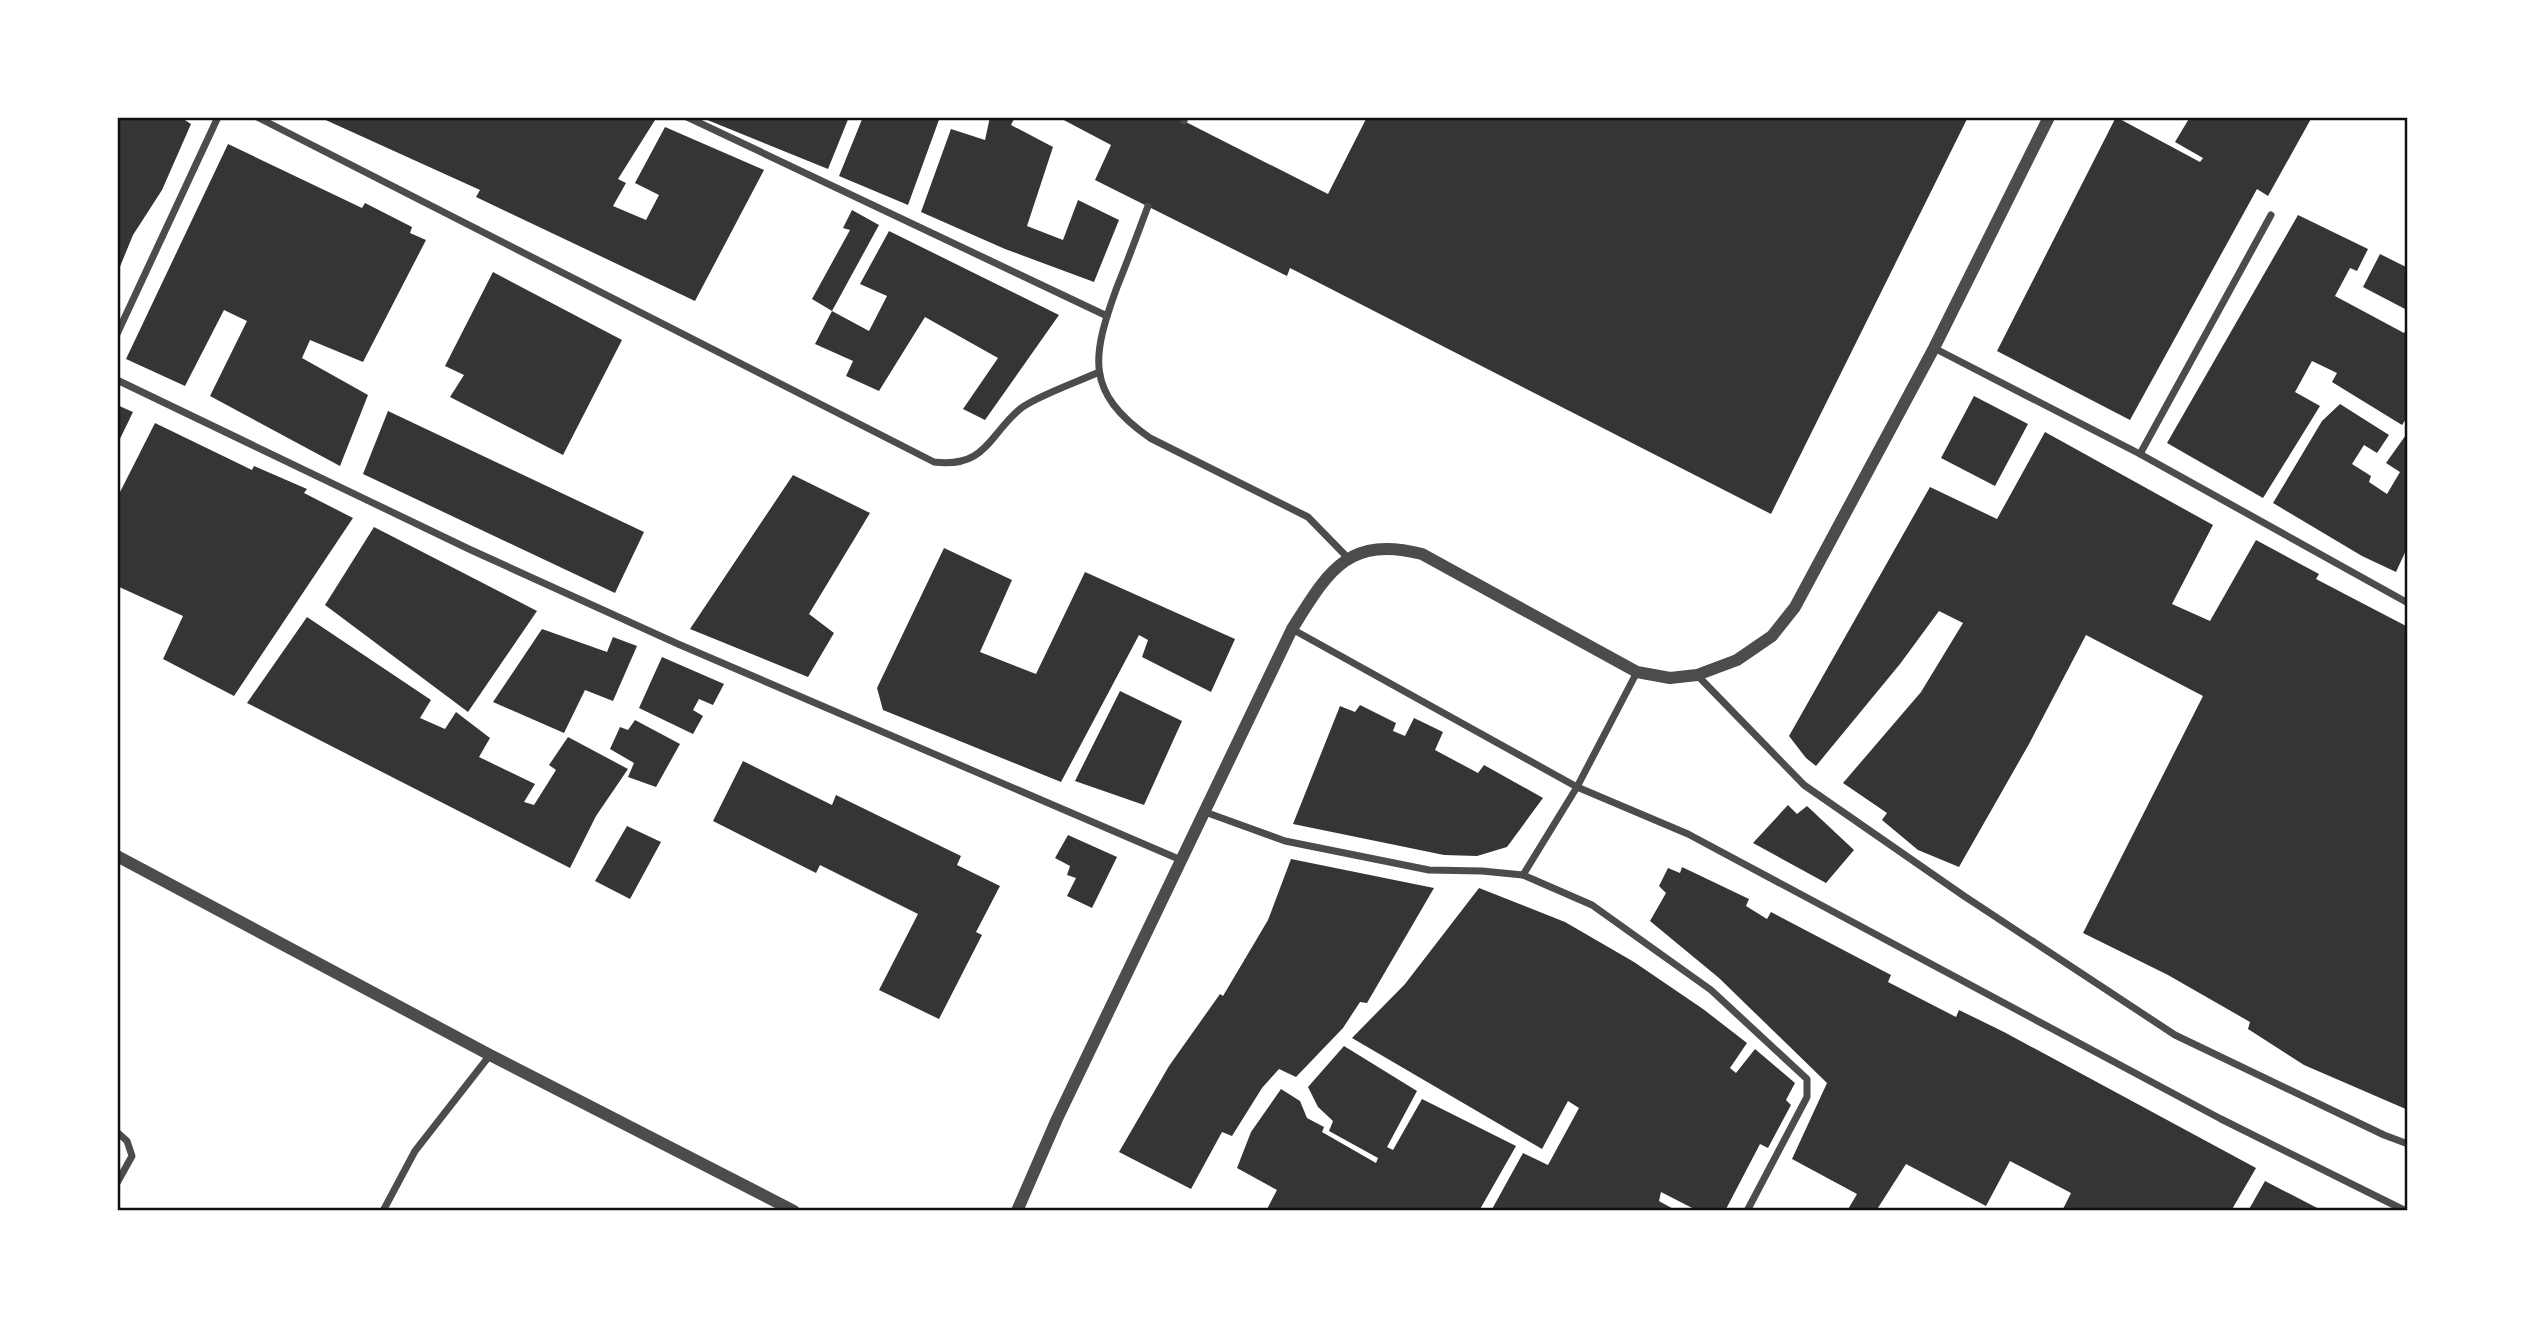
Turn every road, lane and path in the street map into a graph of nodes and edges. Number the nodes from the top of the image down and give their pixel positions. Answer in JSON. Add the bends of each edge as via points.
{"nodes":[{"id":1,"x":218,"y":117,"type":"edge"},
{"id":2,"x":257,"y":117,"type":"edge"},
{"id":3,"x":687,"y":117,"type":"edge"},
{"id":4,"x":2049,"y":117,"type":"edge"},
{"id":5,"x":1148,"y":206,"type":"dead end"},
{"id":6,"x":2270,"y":215,"type":"dead end"},
{"id":7,"x":1107,"y":316,"type":"junction"},
{"id":8,"x":117,"y":334,"type":"edge"},
{"id":9,"x":1934,"y":348,"type":"junction"},
{"id":10,"x":1099,"y":372,"type":"junction"},
{"id":11,"x":117,"y":380,"type":"edge"},
{"id":12,"x":2140,"y":454,"type":"junction"},
{"id":13,"x":1348,"y":558,"type":"junction"},
{"id":14,"x":2408,"y":603,"type":"edge"},
{"id":15,"x":1292,"y":629,"type":"junction"},
{"id":16,"x":1637,"y":672,"type":"junction"},
{"id":17,"x":1697,"y":675,"type":"junction"},
{"id":18,"x":1577,"y":787,"type":"junction"},
{"id":19,"x":1205,"y":811,"type":"junction"},
{"id":20,"x":117,"y":856,"type":"edge"},
{"id":21,"x":1182,"y":860,"type":"junction"},
{"id":22,"x":1524,"y":875,"type":"junction"},
{"id":23,"x":490,"y":1055,"type":"junction"},
{"id":24,"x":117,"y":1132,"type":"edge"},
{"id":25,"x":2408,"y":1144,"type":"edge"},
{"id":26,"x":117,"y":1183,"type":"edge"},
{"id":27,"x":383,"y":1211,"type":"edge"},
{"id":28,"x":794,"y":1211,"type":"edge"},
{"id":29,"x":1017,"y":1211,"type":"edge"},
{"id":30,"x":1747,"y":1211,"type":"edge"},
{"id":31,"x":2406,"y":1211,"type":"edge"}],
"edges":[{"from":1,"to":8,"type":"street"},
{"from":2,"to":10,"type":"street","via":[[934,462],[954,464],[986,449],[1021,408]]},
{"from":3,"to":7,"type":"street"},
{"from":4,"to":9,"type":"street"},
{"from":5,"to":7,"type":"street"},
{"from":6,"to":12,"type":"street"},
{"from":7,"to":10,"type":"street","via":[[1098,343]]},
{"from":9,"to":12,"type":"street"},
{"from":9,"to":17,"type":"street","via":[[1795,607],[1772,636],[1737,660]]},
{"from":10,"to":13,"type":"street","via":[[1108,399],[1126,421],[1150,438],[1308,517]]},
{"from":11,"to":21,"type":"street","via":[[678,644]]},
{"from":12,"to":14,"type":"street"},
{"from":13,"to":15,"type":"street","via":[[1328,573]]},
{"from":13,"to":16,"type":"street","via":[[1372,549],[1398,548],[1422,554]]},
{"from":15,"to":18,"type":"street"},
{"from":15,"to":19,"type":"street"},
{"from":16,"to":17,"type":"street","via":[[1670,678]]},
{"from":16,"to":18,"type":"street"},
{"from":17,"to":25,"type":"street","via":[[1804,785],[1964,896],[2175,1035]]},
{"from":18,"to":22,"type":"street"},
{"from":18,"to":31,"type":"street","via":[[1688,834],[2221,1119]]},
{"from":19,"to":21,"type":"street"},
{"from":19,"to":22,"type":"street","via":[[1285,841],[1377,860],[1429,870]]},
{"from":20,"to":23,"type":"street"},
{"from":21,"to":29,"type":"street"},
{"from":22,"to":30,"type":"street","via":[[1592,905],[1700,982],[1807,1079],[1807,1097]]},
{"from":23,"to":27,"type":"street","via":[[415,1151]]},
{"from":23,"to":28,"type":"street"},
{"from":24,"to":26,"type":"street","via":[[127,1141],[132,1156]]}]}
